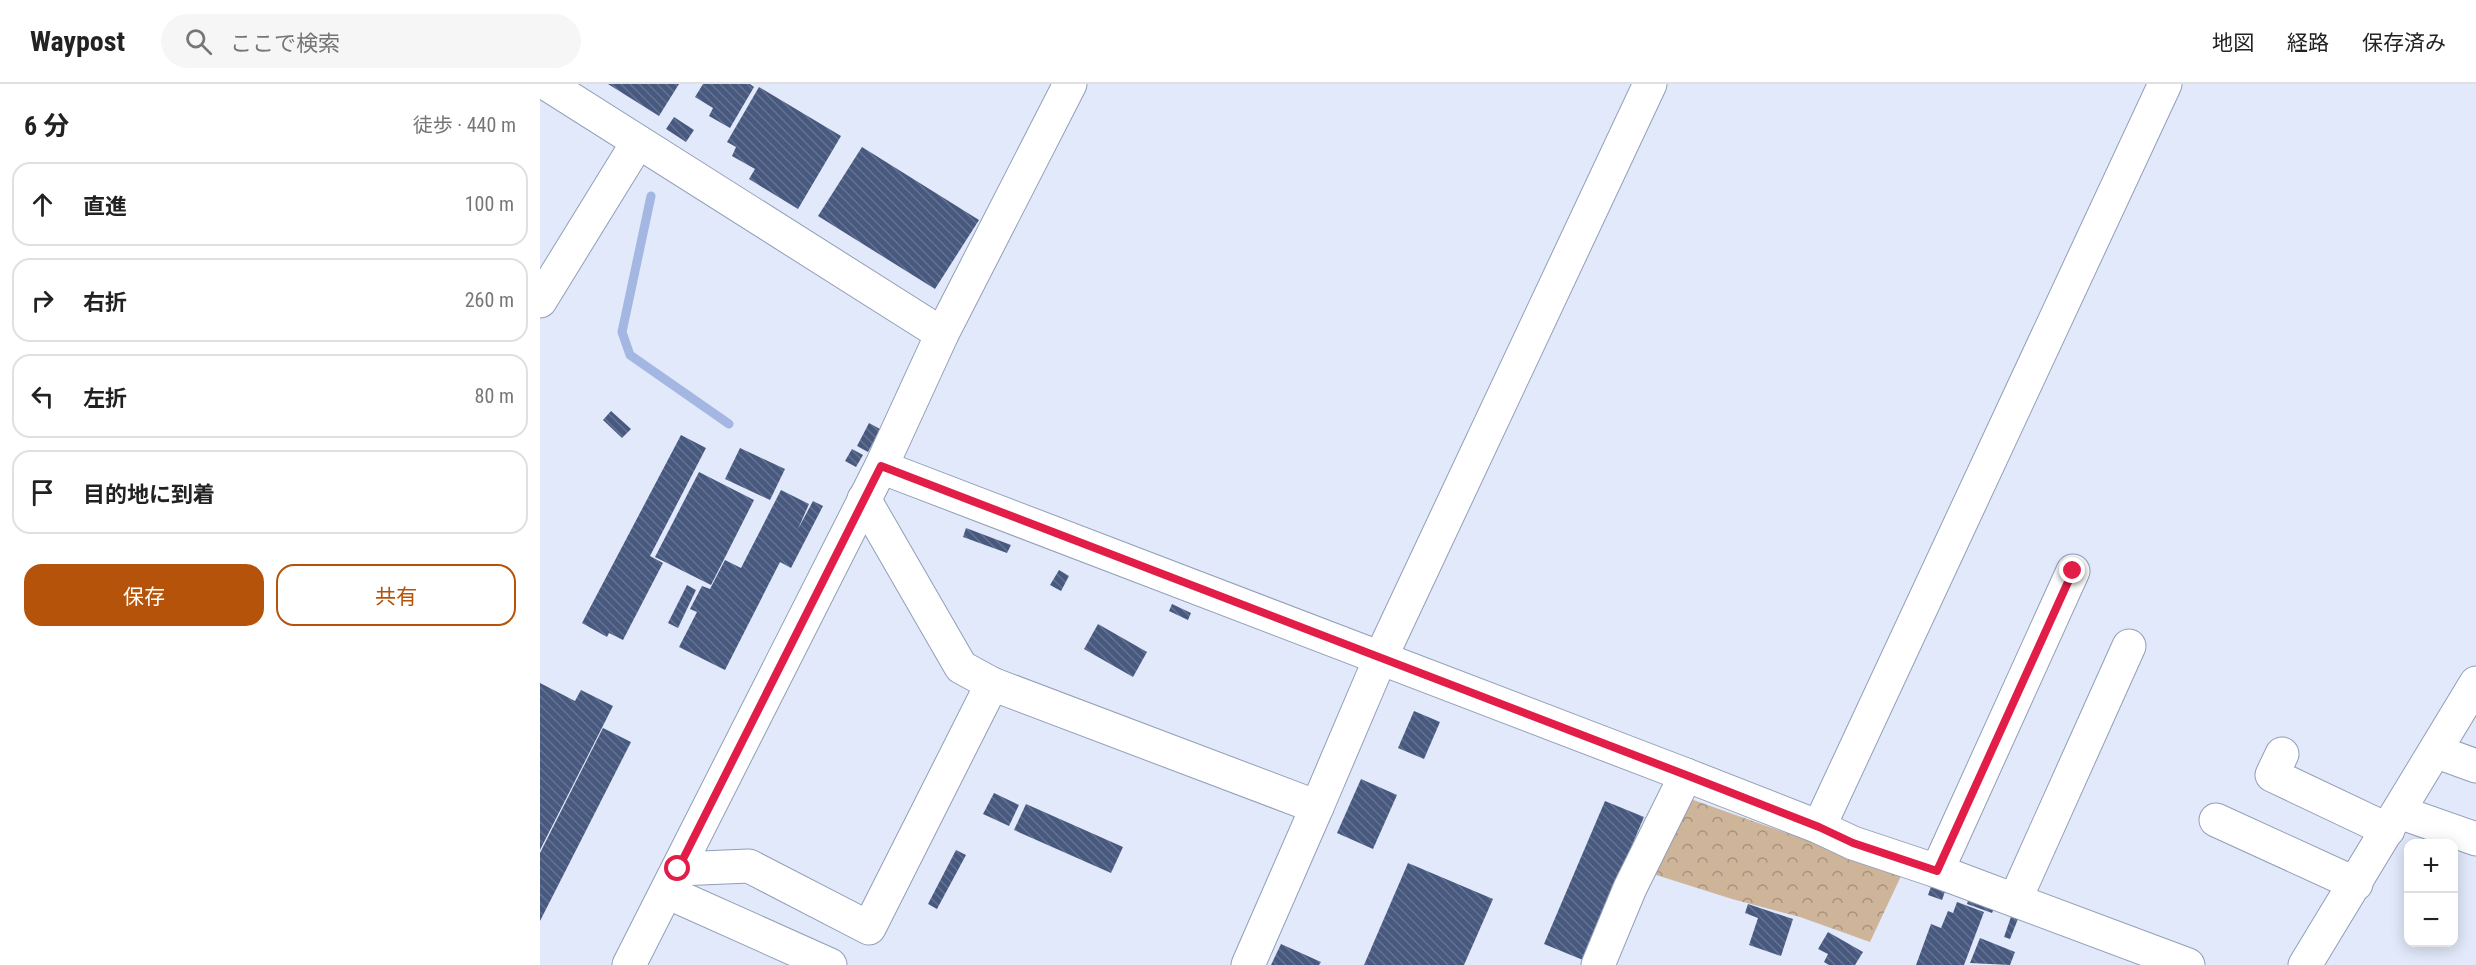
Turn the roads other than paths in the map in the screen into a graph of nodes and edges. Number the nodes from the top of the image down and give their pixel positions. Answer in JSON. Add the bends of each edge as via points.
{"nodes":[{"id":1,"x":547,"y":84,"type":"edge"},
{"id":2,"x":1070,"y":84,"type":"edge"},
{"id":3,"x":1650,"y":84,"type":"edge"},
{"id":4,"x":2165,"y":84,"type":"edge"},
{"id":5,"x":639,"y":142,"type":"junction"},
{"id":6,"x":540,"y":300,"type":"edge"},
{"id":7,"x":942,"y":333,"type":"junction"},
{"id":8,"x":881,"y":466,"type":"junction"},
{"id":9,"x":864,"y":499,"type":"junction"},
{"id":10,"x":2073,"y":571,"type":"dead end"},
{"id":11,"x":2129,"y":646,"type":"dead end"},
{"id":12,"x":1380,"y":659,"type":"junction"},
{"id":13,"x":2476,"y":683,"type":"edge"},
{"id":14,"x":992,"y":684,"type":"junction"},
{"id":15,"x":2435,"y":752,"type":"junction"},
{"id":16,"x":2282,"y":753,"type":"dead end"},
{"id":17,"x":2476,"y":766,"type":"edge"},
{"id":18,"x":1686,"y":775,"type":"junction"},
{"id":19,"x":1317,"y":807,"type":"junction"},
{"id":20,"x":2216,"y":820,"type":"dead end"},
{"id":21,"x":2394,"y":821,"type":"junction"},
{"id":22,"x":1819,"y":827,"type":"junction"},
{"id":23,"x":2476,"y":839,"type":"edge"},
{"id":24,"x":1937,"y":871,"type":"junction"},
{"id":25,"x":672,"y":881,"type":"junction"},
{"id":26,"x":2356,"y":884,"type":"junction"},
{"id":27,"x":2015,"y":900,"type":"junction"},
{"id":28,"x":629,"y":965,"type":"edge"},
{"id":29,"x":830,"y":965,"type":"edge"},
{"id":30,"x":1248,"y":965,"type":"edge"},
{"id":31,"x":1598,"y":965,"type":"edge"},
{"id":32,"x":2188,"y":965,"type":"edge"},
{"id":33,"x":2305,"y":965,"type":"edge"}],
"edges":[{"from":1,"to":5,"type":"street"},
{"from":2,"to":7,"type":"street"},
{"from":3,"to":12,"type":"street"},
{"from":4,"to":22,"type":"street"},
{"from":5,"to":6,"type":"street"},
{"from":5,"to":7,"type":"street"},
{"from":7,"to":8,"type":"street"},
{"from":8,"to":9,"type":"street"},
{"from":8,"to":12,"type":"street"},
{"from":9,"to":14,"type":"street","via":[[961,667]]},
{"from":9,"to":25,"type":"street"},
{"from":10,"to":24,"type":"street"},
{"from":11,"to":27,"type":"street"},
{"from":12,"to":18,"type":"street"},
{"from":12,"to":19,"type":"street"},
{"from":13,"to":15,"type":"street"},
{"from":14,"to":19,"type":"street"},
{"from":14,"to":25,"type":"street","via":[[869,928],[749,866]]},
{"from":15,"to":17,"type":"street"},
{"from":15,"to":21,"type":"street"},
{"from":16,"to":21,"type":"street","via":[[2272,775]]},
{"from":18,"to":22,"type":"street"},
{"from":18,"to":31,"type":"street","via":[[1630,888]]},
{"from":19,"to":30,"type":"street"},
{"from":20,"to":26,"type":"street"},
{"from":21,"to":23,"type":"street"},
{"from":21,"to":26,"type":"street"},
{"from":22,"to":24,"type":"street","via":[[1853,843]]},
{"from":24,"to":27,"type":"street"},
{"from":25,"to":28,"type":"street"},
{"from":25,"to":29,"type":"street"},
{"from":26,"to":33,"type":"street"},
{"from":27,"to":32,"type":"street"}]}
